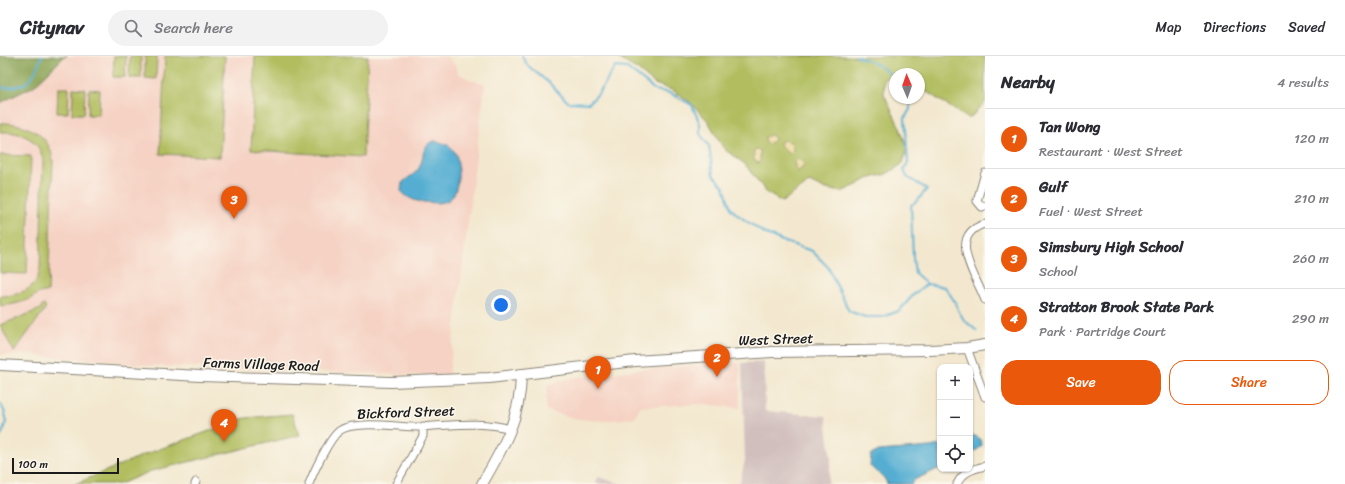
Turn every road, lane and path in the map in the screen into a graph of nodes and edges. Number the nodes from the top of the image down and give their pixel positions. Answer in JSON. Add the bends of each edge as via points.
{"nodes":[{"id":1,"x":985,"y":178,"type":"edge"},
{"id":2,"x":985,"y":206,"type":"edge"},
{"id":3,"x":985,"y":224,"type":"edge"},
{"id":4,"x":985,"y":300,"type":"edge"},
{"id":5,"x":985,"y":345,"type":"edge"},
{"id":6,"x":967,"y":348,"type":"junction"},
{"id":7,"x":0,"y":365,"type":"edge"},
{"id":8,"x":521,"y":374,"type":"junction"},
{"id":9,"x":985,"y":397,"type":"edge"},
{"id":10,"x":423,"y":426,"type":"junction"},
{"id":11,"x":511,"y":429,"type":"junction"},
{"id":12,"x":985,"y":466,"type":"edge"},
{"id":13,"x":309,"y":484,"type":"edge"},
{"id":14,"x":396,"y":484,"type":"edge"},
{"id":15,"x":482,"y":484,"type":"edge"},
{"id":16,"x":957,"y":484,"type":"edge"}],
"edges":[{"from":1,"to":2,"type":"street","via":[[977,202],[982,207]]},
{"from":3,"to":4,"type":"street","via":[[973,229],[965,240],[969,264]]},
{"from":5,"to":6,"type":"main road","name":"West Street"},
{"from":6,"to":8,"type":"main road","name":"West Street","via":[[772,352],[635,361]]},
{"from":6,"to":9,"type":"street"},
{"from":7,"to":8,"type":"main road","name":"Farms Village Road","via":[[200,376],[391,382]]},
{"from":8,"to":11,"type":"main road","via":[[521,389]]},
{"from":10,"to":11,"type":"street","name":"Bickford Street","via":[[469,423]]},
{"from":10,"to":13,"type":"street","name":"Bickford Street","via":[[366,425],[340,430],[332,439]]},
{"from":10,"to":14,"type":"street","via":[[423,436]]},
{"from":11,"to":15,"type":"main road"},
{"from":12,"to":16,"type":"street","via":[[965,473]]}]}
